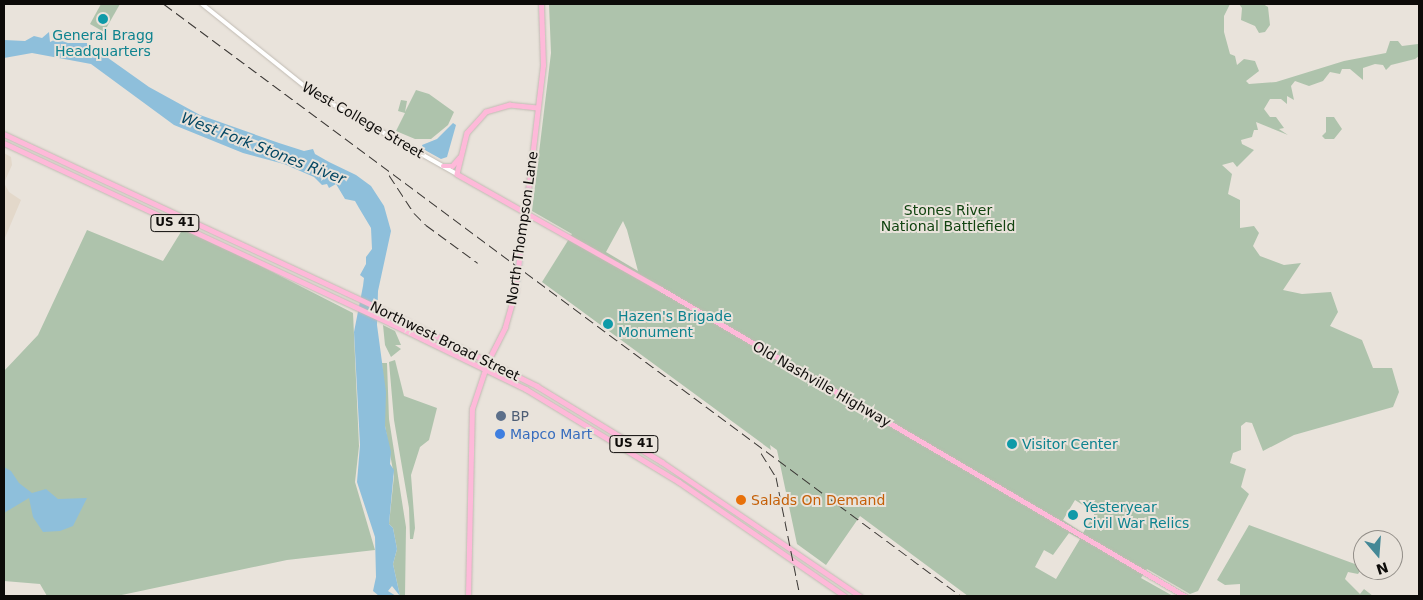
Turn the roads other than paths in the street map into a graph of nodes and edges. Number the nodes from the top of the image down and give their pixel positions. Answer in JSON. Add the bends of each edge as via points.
{"nodes":[{"id":1,"x":202,"y":4,"type":"edge"},
{"id":2,"x":541,"y":4,"type":"edge"},
{"id":3,"x":538,"y":108,"type":"junction"},
{"id":4,"x":4,"y":135,"type":"edge"},
{"id":5,"x":4,"y":143,"type":"edge"},
{"id":6,"x":37,"y":149,"type":"junction"},
{"id":7,"x":461,"y":155,"type":"junction"},
{"id":8,"x":32,"y":156,"type":"junction"},
{"id":9,"x":443,"y":166,"type":"junction"},
{"id":10,"x":78,"y":168,"type":"junction"},
{"id":11,"x":457,"y":174,"type":"junction"},
{"id":12,"x":74,"y":176,"type":"junction"},
{"id":13,"x":187,"y":219,"type":"junction"},
{"id":14,"x":184,"y":227,"type":"junction"},
{"id":15,"x":232,"y":239,"type":"junction"},
{"id":16,"x":228,"y":247,"type":"junction"},
{"id":17,"x":488,"y":361,"type":"junction"},
{"id":18,"x":486,"y":369,"type":"junction"},
{"id":19,"x":585,"y":414,"type":"junction"},
{"id":20,"x":581,"y":421,"type":"junction"},
{"id":21,"x":616,"y":432,"type":"junction"},
{"id":22,"x":611,"y":439,"type":"junction"},
{"id":23,"x":662,"y":462,"type":"junction"},
{"id":24,"x":658,"y":469,"type":"junction"},
{"id":25,"x":702,"y":489,"type":"junction"},
{"id":26,"x":698,"y":495,"type":"junction"},
{"id":27,"x":758,"y":526,"type":"junction"},
{"id":28,"x":753,"y":533,"type":"junction"},
{"id":29,"x":802,"y":557,"type":"junction"},
{"id":30,"x":798,"y":564,"type":"junction"},
{"id":31,"x":468,"y":596,"type":"edge"},
{"id":32,"x":845,"y":596,"type":"edge"},
{"id":33,"x":860,"y":596,"type":"edge"},
{"id":34,"x":1185,"y":596,"type":"edge"}],
"edges":[{"from":1,"to":9,"type":"street","name":"West College Street","via":[[313,93]]},
{"from":2,"to":3,"type":"main road","name":"North Thompson Lane","via":[[544,41]]},
{"from":3,"to":7,"type":"main road","via":[[510,105],[486,112],[467,133]]},
{"from":3,"to":17,"type":"main road","name":"North Thompson Lane","bridge":true,"via":[[515,291],[505,327]]},
{"from":4,"to":6,"type":"main road","name":"Northwest Broad Street","number":"US 41"},
{"from":5,"to":8,"type":"main road","name":"Northwest Broad Street","number":"US 41"},
{"from":6,"to":8,"type":"main road"},
{"from":6,"to":10,"type":"main road","name":"Northwest Broad Street","number":"US 41"},
{"from":7,"to":9,"type":"main road","via":[[452,166]]},
{"from":7,"to":11,"type":"main road"},
{"from":8,"to":12,"type":"main road","name":"Northwest Broad Street","number":"US 41"},
{"from":9,"to":11,"type":"street","name":"West College Street"},
{"from":10,"to":12,"type":"main road"},
{"from":10,"to":13,"type":"main road","name":"Northwest Broad Street","number":"US 41"},
{"from":11,"to":34,"type":"main road","name":"Old Nashville Highway"},
{"from":12,"to":14,"type":"main road","name":"Northwest Broad Street","number":"US 41"},
{"from":13,"to":14,"type":"main road"},
{"from":13,"to":15,"type":"main road","name":"Northwest Broad Street","number":"US 41"},
{"from":14,"to":16,"type":"main road","name":"Northwest Broad Street","number":"US 41"},
{"from":15,"to":16,"type":"main road"},
{"from":15,"to":17,"type":"main road","name":"Northwest Broad Street","number":"US 41"},
{"from":16,"to":18,"type":"main road","name":"Northwest Broad Street","number":"US 41"},
{"from":17,"to":18,"type":"main road","name":"North Thompson Lane"},
{"from":17,"to":19,"type":"main road","name":"Northwest Broad Street","number":"US 41"},
{"from":18,"to":20,"type":"main road","name":"Northwest Broad Street","number":"US 41"},
{"from":18,"to":31,"type":"main road","name":"North Thompson Lane","via":[[472,409]]},
{"from":19,"to":20,"type":"main road"},
{"from":19,"to":21,"type":"main road","name":"Northwest Broad Street","number":"US 41"},
{"from":20,"to":22,"type":"main road","name":"Northwest Broad Street","number":"US 41"},
{"from":21,"to":22,"type":"main road"},
{"from":21,"to":23,"type":"main road","name":"Northwest Broad Street","number":"US 41"},
{"from":22,"to":24,"type":"main road","name":"Northwest Broad Street","number":"US 41"},
{"from":23,"to":24,"type":"main road"},
{"from":23,"to":25,"type":"main road","name":"Northwest Broad Street","number":"US 41"},
{"from":24,"to":26,"type":"main road","name":"Northwest Broad Street","number":"US 41"},
{"from":25,"to":26,"type":"main road"},
{"from":25,"to":27,"type":"main road","name":"Northwest Broad Street","number":"US 41"},
{"from":26,"to":28,"type":"main road","name":"Northwest Broad Street","number":"US 41"},
{"from":27,"to":28,"type":"main road"},
{"from":27,"to":29,"type":"main road","name":"Northwest Broad Street","number":"US 41"},
{"from":28,"to":30,"type":"main road","name":"Northwest Broad Street","number":"US 41"},
{"from":29,"to":30,"type":"main road"},
{"from":29,"to":33,"type":"main road","name":"Northwest Broad Street","number":"US 41"},
{"from":30,"to":32,"type":"main road","name":"Northwest Broad Street","number":"US 41"}]}
